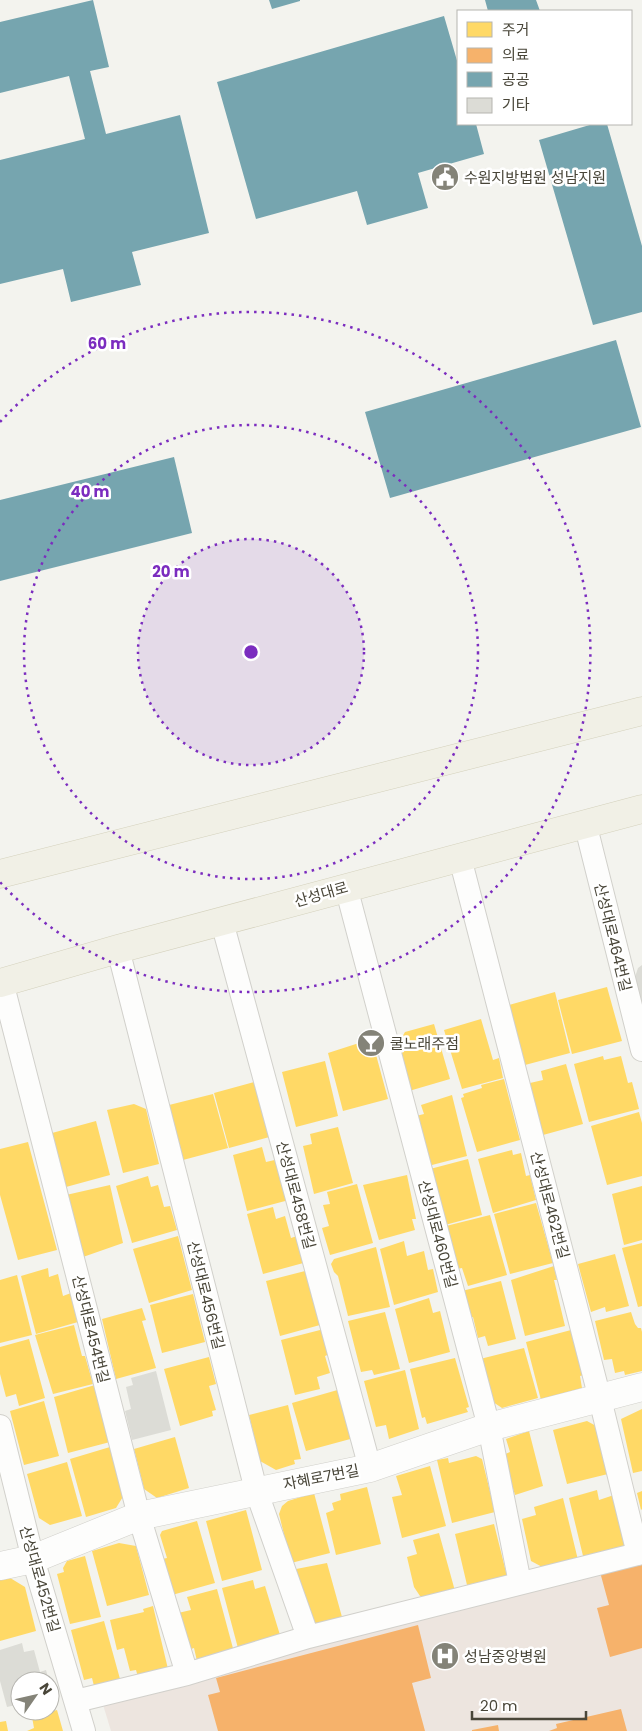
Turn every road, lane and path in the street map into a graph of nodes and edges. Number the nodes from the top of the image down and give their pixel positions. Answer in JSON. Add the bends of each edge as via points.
{"nodes":[{"id":1,"x":642,"y":711,"type":"edge"},
{"id":2,"x":642,"y":809,"type":"edge"},
{"id":3,"x":585,"y":824,"type":"junction"},
{"id":4,"x":460,"y":858,"type":"junction"},
{"id":5,"x":0,"y":874,"type":"edge"},
{"id":6,"x":346,"y":887,"type":"junction"},
{"id":7,"x":222,"y":922,"type":"junction"},
{"id":8,"x":118,"y":948,"type":"junction"},
{"id":9,"x":1,"y":982,"type":"edge"},
{"id":10,"x":642,"y":1050,"type":"edge"},
{"id":11,"x":642,"y":1387,"type":"edge"},
{"id":12,"x":600,"y":1399,"type":"junction"},
{"id":13,"x":0,"y":1426,"type":"edge"},
{"id":14,"x":489,"y":1427,"type":"junction"},
{"id":15,"x":370,"y":1468,"type":"junction"},
{"id":16,"x":256,"y":1490,"type":"junction"},
{"id":17,"x":138,"y":1516,"type":"junction"},
{"id":18,"x":640,"y":1553,"type":"edge"},
{"id":19,"x":33,"y":1559,"type":"junction"},
{"id":20,"x":0,"y":1566,"type":"edge"},
{"id":21,"x":520,"y":1583,"type":"junction"},
{"id":22,"x":308,"y":1637,"type":"junction"},
{"id":23,"x":187,"y":1674,"type":"junction"},
{"id":24,"x":76,"y":1700,"type":"junction"},
{"id":25,"x":84,"y":1731,"type":"edge"}],
"edges":[{"from":1,"to":5,"type":"main road"},
{"from":2,"to":3,"type":"main road","name":"산성대로"},
{"from":3,"to":4,"type":"main road","name":"산성대로"},
{"from":3,"to":10,"type":"lane","name":"산성대로464번길"},
{"from":4,"to":6,"type":"main road","name":"산성대로"},
{"from":4,"to":12,"type":"lane","name":"산성대로462번길"},
{"from":6,"to":7,"type":"main road","name":"산성대로"},
{"from":6,"to":14,"type":"lane","name":"산성대로460번길"},
{"from":7,"to":8,"type":"main road","name":"산성대로"},
{"from":7,"to":15,"type":"lane","name":"산성대로458번길"},
{"from":8,"to":9,"type":"main road","name":"산성대로"},
{"from":8,"to":16,"type":"lane","name":"산성대로456번길"},
{"from":9,"to":17,"type":"lane","name":"산성대로454번길"},
{"from":11,"to":12,"type":"street","name":"자혜로7번길"},
{"from":12,"to":14,"type":"street","name":"자혜로7번길"},
{"from":12,"to":18,"type":"lane","name":"산성대로462번길"},
{"from":13,"to":19,"type":"lane","name":"산성대로452번길"},
{"from":14,"to":15,"type":"street","name":"자혜로7번길"},
{"from":14,"to":21,"type":"lane","name":"산성대로460번길"},
{"from":15,"to":16,"type":"street","name":"자혜로7번길"},
{"from":16,"to":17,"type":"street","name":"자혜로7번길"},
{"from":16,"to":22,"type":"lane","name":"산성대로456번길"},
{"from":17,"to":19,"type":"street","name":"자혜로7번길"},
{"from":17,"to":23,"type":"lane","name":"산성대로454번길"},
{"from":18,"to":21,"type":"lane"},
{"from":19,"to":20,"type":"street","name":"자혜로7번길"},
{"from":19,"to":24,"type":"lane","name":"산성대로452번길"},
{"from":21,"to":22,"type":"lane"},
{"from":22,"to":23,"type":"lane"},
{"from":23,"to":24,"type":"lane"},
{"from":24,"to":25,"type":"lane","name":"산성대로452번길"}]}
